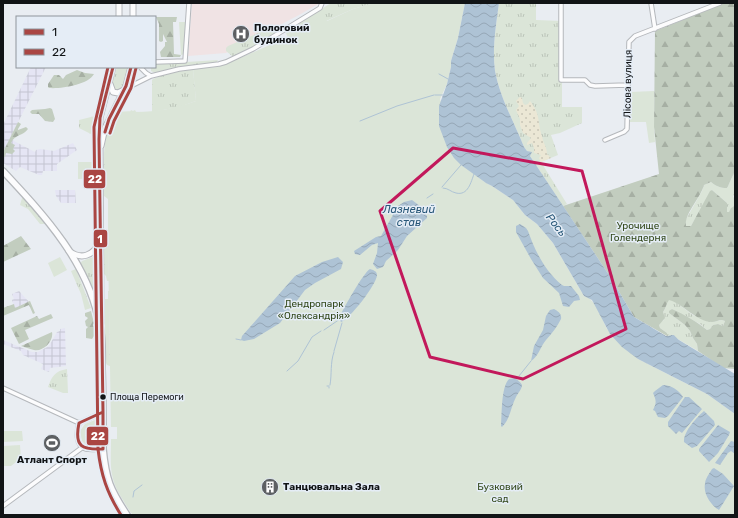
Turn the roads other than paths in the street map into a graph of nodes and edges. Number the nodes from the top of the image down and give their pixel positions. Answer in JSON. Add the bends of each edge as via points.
{"nodes":[{"id":1,"x":119,"y":3,"type":"edge"},
{"id":2,"x":133,"y":3,"type":"edge"},
{"id":3,"x":189,"y":3,"type":"edge"},
{"id":4,"x":322,"y":3,"type":"edge"},
{"id":5,"x":561,"y":3,"type":"edge"},
{"id":6,"x":650,"y":3,"type":"edge"},
{"id":7,"x":720,"y":3,"type":"edge"},
{"id":8,"x":119,"y":16,"type":"edge"},
{"id":9,"x":133,"y":16,"type":"edge"},
{"id":10,"x":655,"y":29,"type":"junction"},
{"id":11,"x":156,"y":62,"type":"edge"},
{"id":12,"x":113,"y":68,"type":"edge"},
{"id":13,"x":131,"y":68,"type":"edge"},
{"id":14,"x":141,"y":68,"type":"edge"},
{"id":15,"x":151,"y":76,"type":"junction"},
{"id":16,"x":110,"y":83,"type":"junction"},
{"id":17,"x":627,"y":85,"type":"junction"},
{"id":18,"x":124,"y":89,"type":"junction"},
{"id":19,"x":102,"y":110,"type":"junction"},
{"id":20,"x":112,"y":114,"type":"junction"},
{"id":21,"x":605,"y":140,"type":"dead end"},
{"id":22,"x":100,"y":149,"type":"junction"},
{"id":23,"x":3,"y":171,"type":"edge"},
{"id":24,"x":100,"y":240,"type":"junction"},
{"id":25,"x":68,"y":250,"type":"junction"},
{"id":26,"x":101,"y":328,"type":"junction"},
{"id":27,"x":3,"y":388,"type":"edge"},
{"id":28,"x":103,"y":412,"type":"junction"},
{"id":29,"x":79,"y":423,"type":"junction"},
{"id":30,"x":83,"y":447,"type":"junction"},
{"id":31,"x":103,"y":449,"type":"junction"},
{"id":32,"x":3,"y":506,"type":"edge"},
{"id":33,"x":127,"y":515,"type":"edge"}],
"edges":[{"from":1,"to":8,"type":"main road"},
{"from":2,"to":9,"type":"main road"},
{"from":3,"to":11,"type":"street","via":[[186,61]]},
{"from":4,"to":15,"type":"street","via":[[320,8],[284,31],[253,50],[226,62]]},
{"from":5,"to":17,"type":"street","via":[[561,80],[585,80],[595,86]]},
{"from":6,"to":10,"type":"street"},
{"from":7,"to":10,"type":"street","name":"Лісова вулиця"},
{"from":10,"to":17,"type":"street","name":"Лісова вулиця","via":[[635,36],[629,42]]},
{"from":12,"to":16,"type":"main road"},
{"from":13,"to":18,"type":"main road"},
{"from":14,"to":15,"type":"street"},
{"from":15,"to":18,"type":"street"},
{"from":16,"to":18,"type":"main road","via":[[113,92],[118,93]]},
{"from":16,"to":19,"type":"main road"},
{"from":17,"to":21,"type":"street","name":"Лісова вулиця","via":[[627,129]]},
{"from":18,"to":20,"type":"main road"},
{"from":19,"to":20,"type":"main road","via":[[110,108]]},
{"from":19,"to":22,"type":"main road","via":[[99,127]]},
{"from":20,"to":22,"type":"main road","via":[[105,128]]},
{"from":22,"to":24,"type":"main road"},
{"from":23,"to":25,"type":"main road","via":[[48,221]]},
{"from":24,"to":25,"type":"main road","via":[[94,251],[87,255],[76,256]]},
{"from":24,"to":26,"type":"main road"},
{"from":25,"to":26,"type":"main road","via":[[94,300]]},
{"from":26,"to":28,"type":"main road"},
{"from":27,"to":29,"type":"street"},
{"from":28,"to":29,"type":"street"},
{"from":28,"to":31,"type":"main road"},
{"from":29,"to":30,"type":"street","via":[[78,439]]},
{"from":30,"to":31,"type":"street"},
{"from":30,"to":32,"type":"street"},
{"from":31,"to":33,"type":"main road","via":[[107,480]]}]}
